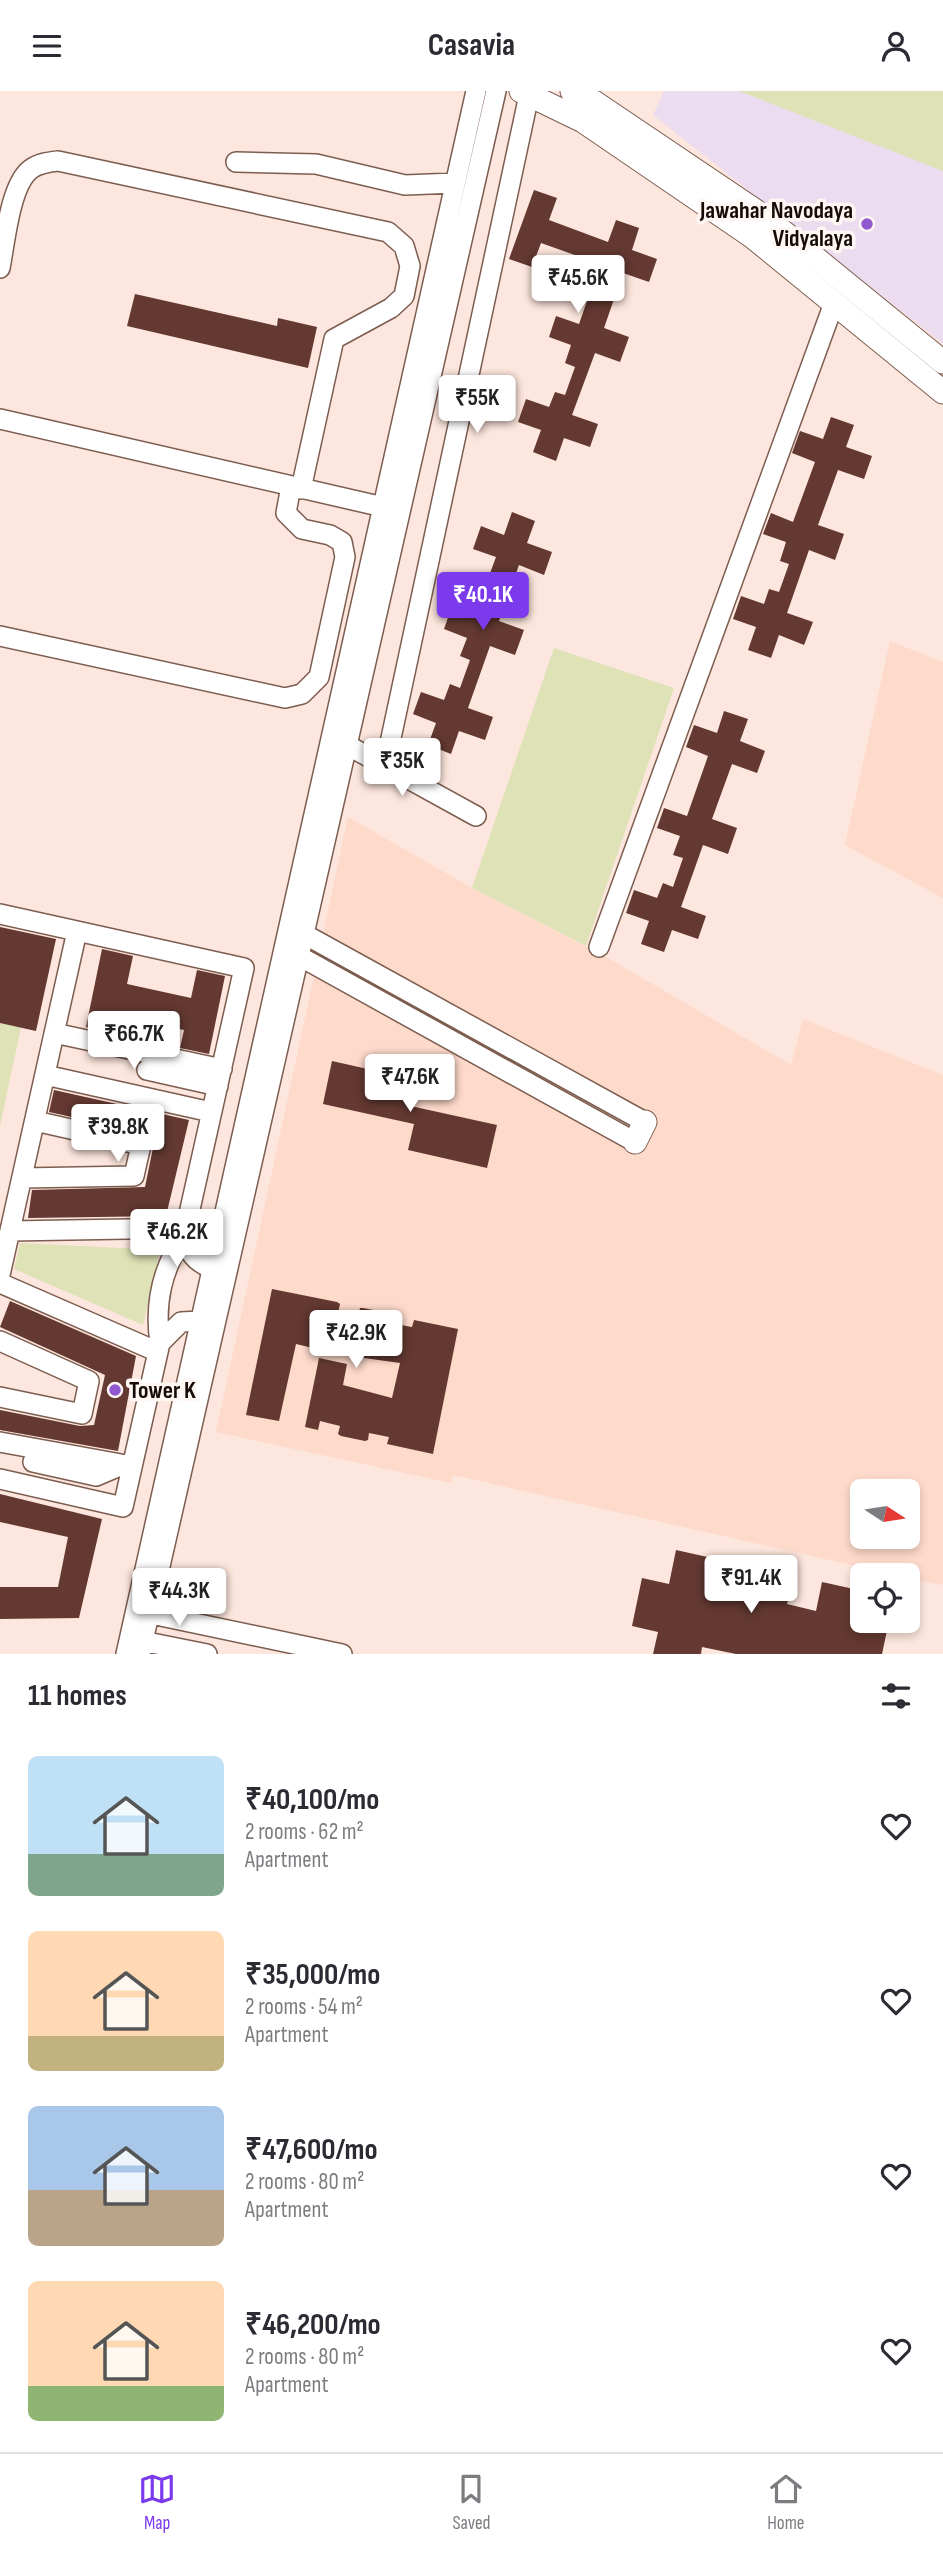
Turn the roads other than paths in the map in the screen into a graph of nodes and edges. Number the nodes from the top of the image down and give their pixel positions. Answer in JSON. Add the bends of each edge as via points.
{"nodes":[{"id":1,"x":476,"y":91,"type":"edge"},
{"id":2,"x":496,"y":91,"type":"edge"},
{"id":3,"x":572,"y":91,"type":"edge"},
{"id":4,"x":525,"y":93,"type":"edge"},
{"id":5,"x":236,"y":162,"type":"dead end"},
{"id":6,"x":455,"y":184,"type":"junction"},
{"id":7,"x":0,"y":268,"type":"edge"},
{"id":8,"x":834,"y":303,"type":"junction"},
{"id":9,"x":943,"y":362,"type":"edge"},
{"id":10,"x":943,"y":392,"type":"edge"},
{"id":11,"x":0,"y":419,"type":"edge"},
{"id":12,"x":296,"y":488,"type":"junction"},
{"id":13,"x":391,"y":509,"type":"junction"},
{"id":14,"x":0,"y":636,"type":"edge"},
{"id":15,"x":347,"y":745,"type":"junction"},
{"id":16,"x":385,"y":766,"type":"junction"},
{"id":17,"x":476,"y":816,"type":"dead end"},
{"id":18,"x":0,"y":914,"type":"edge"},
{"id":19,"x":77,"y":931,"type":"junction"},
{"id":20,"x":304,"y":934,"type":"junction"},
{"id":21,"x":599,"y":947,"type":"dead end"},
{"id":22,"x":299,"y":956,"type":"junction"},
{"id":23,"x":54,"y":1033,"type":"junction"},
{"id":24,"x":45,"y":1075,"type":"junction"},
{"id":25,"x":146,"y":1077,"type":"dead end"},
{"id":26,"x":216,"y":1091,"type":"junction"},
{"id":27,"x":35,"y":1121,"type":"junction"},
{"id":28,"x":22,"y":1178,"type":"junction"},
{"id":29,"x":10,"y":1231,"type":"junction"},
{"id":30,"x":185,"y":1232,"type":"junction"},
{"id":31,"x":211,"y":1269,"type":"junction"},
{"id":32,"x":0,"y":1275,"type":"edge"},
{"id":33,"x":0,"y":1283,"type":"edge"},
{"id":34,"x":200,"y":1321,"type":"junction"},
{"id":35,"x":0,"y":1341,"type":"edge"},
{"id":36,"x":159,"y":1347,"type":"junction"},
{"id":37,"x":0,"y":1397,"type":"edge"},
{"id":38,"x":0,"y":1442,"type":"edge"},
{"id":39,"x":127,"y":1466,"type":"junction"},
{"id":40,"x":0,"y":1479,"type":"edge"},
{"id":41,"x":114,"y":1504,"type":"junction"},
{"id":42,"x":142,"y":1612,"type":"junction"},
{"id":43,"x":134,"y":1647,"type":"edge"},
{"id":44,"x":207,"y":1654,"type":"edge"},
{"id":45,"x":342,"y":1654,"type":"edge"}],
"edges":[{"from":1,"to":6,"type":"street"},
{"from":2,"to":13,"type":"street"},
{"from":3,"to":9,"type":"main road","via":[[766,218]]},
{"from":4,"to":8,"type":"main road","via":[[583,121],[753,236]]},
{"from":4,"to":16,"type":"street"},
{"from":5,"to":6,"type":"street","via":[[316,164],[405,185]]},
{"from":6,"to":13,"type":"street"},
{"from":7,"to":12,"type":"street","via":[[17,187],[30,169],[45,162],[58,161],[388,232],[404,246],[410,266],[404,296],[334,339]]},
{"from":8,"to":10,"type":"main road"},
{"from":8,"to":21,"type":"street"},
{"from":11,"to":12,"type":"street"},
{"from":12,"to":13,"type":"street"},
{"from":12,"to":14,"type":"street","via":[[286,513],[302,530],[342,542],[345,557],[318,677],[302,694],[285,698]]},
{"from":13,"to":15,"type":"street"},
{"from":13,"to":31,"type":"street"},
{"from":15,"to":16,"type":"street"},
{"from":15,"to":20,"type":"street"},
{"from":16,"to":17,"type":"street"},
{"from":18,"to":19,"type":"street"},
{"from":19,"to":23,"type":"street"},
{"from":19,"to":26,"type":"street","via":[[244,968]]},
{"from":20,"to":22,"type":"street"},
{"from":20,"to":22,"type":"street","via":[[640,1132]]},
{"from":22,"to":42,"type":"street"},
{"from":23,"to":24,"type":"street"},
{"from":23,"to":26,"type":"street"},
{"from":24,"to":26,"type":"street"},
{"from":24,"to":27,"type":"street"},
{"from":25,"to":26,"type":"street"},
{"from":26,"to":30,"type":"street"},
{"from":27,"to":28,"type":"street"},
{"from":27,"to":28,"type":"street","via":[[141,1145],[134,1176]]},
{"from":28,"to":29,"type":"street"},
{"from":29,"to":30,"type":"street"},
{"from":29,"to":32,"type":"street"},
{"from":30,"to":31,"type":"street","via":[[191,1255]]},
{"from":30,"to":36,"type":"street","via":[[161,1287]]},
{"from":31,"to":34,"type":"street"},
{"from":33,"to":36,"type":"street"},
{"from":34,"to":36,"type":"street","via":[[181,1322]]},
{"from":34,"to":42,"type":"street"},
{"from":35,"to":37,"type":"street","via":[[89,1381],[82,1414]]},
{"from":36,"to":39,"type":"street"},
{"from":38,"to":39,"type":"street"},
{"from":39,"to":41,"type":"street","via":[[123,1507]]},
{"from":39,"to":41,"type":"street","via":[[96,1476],[32,1467],[94,1484]]},
{"from":40,"to":41,"type":"street"},
{"from":42,"to":43,"type":"street"},
{"from":42,"to":45,"type":"street"},
{"from":43,"to":44,"type":"street"}]}
